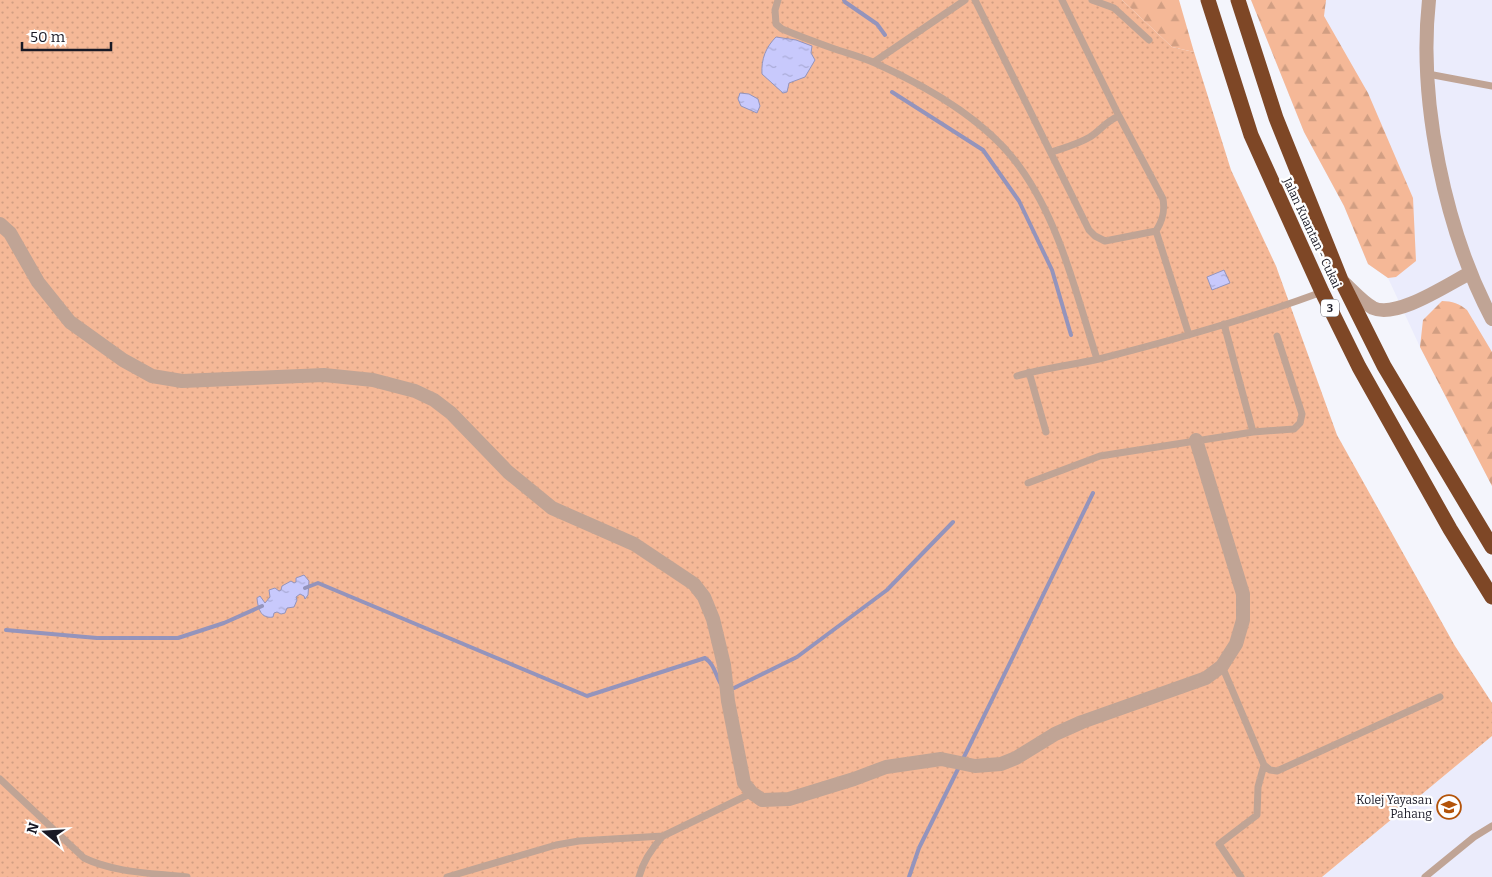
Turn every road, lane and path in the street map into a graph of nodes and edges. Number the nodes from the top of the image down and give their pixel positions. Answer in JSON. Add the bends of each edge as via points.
{"nodes":[{"id":1,"x":778,"y":0,"type":"edge"},
{"id":2,"x":965,"y":0,"type":"edge"},
{"id":3,"x":975,"y":0,"type":"edge"},
{"id":4,"x":1062,"y":0,"type":"edge"},
{"id":5,"x":1092,"y":0,"type":"edge"},
{"id":6,"x":1208,"y":0,"type":"edge"},
{"id":7,"x":1238,"y":0,"type":"edge"},
{"id":8,"x":1429,"y":0,"type":"edge"},
{"id":9,"x":1149,"y":40,"type":"dead end"},
{"id":10,"x":874,"y":62,"type":"junction"},
{"id":11,"x":1428,"y":74,"type":"junction"},
{"id":12,"x":1492,"y":86,"type":"edge"},
{"id":13,"x":1119,"y":116,"type":"junction"},
{"id":14,"x":1052,"y":152,"type":"junction"},
{"id":15,"x":0,"y":224,"type":"edge"},
{"id":16,"x":1156,"y":231,"type":"junction"},
{"id":17,"x":1470,"y":273,"type":"junction"},
{"id":18,"x":1341,"y":280,"type":"junction"},
{"id":19,"x":1322,"y":292,"type":"junction"},
{"id":20,"x":1492,"y":319,"type":"edge"},
{"id":21,"x":1224,"y":324,"type":"junction"},
{"id":22,"x":1189,"y":334,"type":"junction"},
{"id":23,"x":1277,"y":336,"type":"dead end"},
{"id":24,"x":1097,"y":359,"type":"junction"},
{"id":25,"x":1029,"y":372,"type":"junction"},
{"id":26,"x":1017,"y":376,"type":"dead end"},
{"id":27,"x":1046,"y":432,"type":"dead end"},
{"id":28,"x":1253,"y":432,"type":"junction"},
{"id":29,"x":1196,"y":440,"type":"junction"},
{"id":30,"x":1028,"y":483,"type":"dead end"},
{"id":31,"x":1492,"y":547,"type":"edge"},
{"id":32,"x":1492,"y":597,"type":"edge"},
{"id":33,"x":1222,"y":666,"type":"junction"},
{"id":34,"x":1440,"y":697,"type":"dead end"},
{"id":35,"x":1264,"y":765,"type":"junction"},
{"id":36,"x":0,"y":779,"type":"edge"},
{"id":37,"x":752,"y":793,"type":"junction"},
{"id":38,"x":1492,"y":826,"type":"edge"},
{"id":39,"x":664,"y":836,"type":"junction"},
{"id":40,"x":187,"y":877,"type":"edge"},
{"id":41,"x":447,"y":877,"type":"edge"},
{"id":42,"x":639,"y":877,"type":"edge"},
{"id":43,"x":1241,"y":877,"type":"edge"},
{"id":44,"x":1425,"y":877,"type":"edge"}],
"edges":[{"from":1,"to":10,"type":"lane","via":[[776,24],[782,29]]},
{"from":2,"to":10,"type":"lane"},
{"from":3,"to":14,"type":"lane"},
{"from":4,"to":13,"type":"lane"},
{"from":5,"to":9,"type":"lane","via":[[1114,8]]},
{"from":6,"to":19,"type":"highway","name":"Jalan Kuantan - Cukai","number":"3","via":[[1251,135]]},
{"from":7,"to":18,"type":"highway","name":"Jalan Kuantan - Cukai","number":"3","via":[[1276,118]]},
{"from":8,"to":11,"type":"street"},
{"from":10,"to":24,"type":"lane","via":[[961,111],[993,136],[1020,166],[1043,206],[1064,256]]},
{"from":11,"to":12,"type":"lane"},
{"from":11,"to":17,"type":"street","via":[[1431,120],[1450,212]]},
{"from":13,"to":14,"type":"lane","via":[[1108,120],[1082,141]]},
{"from":13,"to":16,"type":"lane","via":[[1163,199],[1165,210]]},
{"from":14,"to":16,"type":"lane","via":[[1095,236],[1113,240]]},
{"from":15,"to":37,"type":"street","via":[[10,233],[38,282],[70,322],[123,360],[152,376],[182,381],[324,374],[373,380],[415,391],[451,413],[508,472],[552,508],[634,544],[694,584],[704,597],[713,620],[744,783]]},
{"from":16,"to":22,"type":"lane"},
{"from":17,"to":18,"type":"street","via":[[1402,308],[1387,311],[1366,303]]},
{"from":17,"to":20,"type":"street"},
{"from":18,"to":31,"type":"highway","name":"Jalan Kuantan - Cukai","number":"3","via":[[1384,366]]},
{"from":19,"to":21,"type":"lane"},
{"from":19,"to":32,"type":"highway","name":"Jalan Kuantan - Cukai","number":"3","via":[[1359,367]]},
{"from":21,"to":22,"type":"lane"},
{"from":21,"to":28,"type":"lane"},
{"from":22,"to":24,"type":"lane"},
{"from":23,"to":28,"type":"lane","via":[[1302,414],[1300,423],[1294,430]]},
{"from":24,"to":25,"type":"lane"},
{"from":25,"to":26,"type":"lane"},
{"from":25,"to":27,"type":"lane"},
{"from":28,"to":29,"type":"lane"},
{"from":29,"to":30,"type":"lane","via":[[1100,456]]},
{"from":29,"to":33,"type":"street","via":[[1243,594],[1243,620],[1236,644]]},
{"from":33,"to":35,"type":"lane"},
{"from":33,"to":37,"type":"street","via":[[1206,678],[1082,722],[1001,764],[975,766],[941,758],[886,767],[789,799],[762,800]]},
{"from":34,"to":35,"type":"lane","via":[[1278,771]]},
{"from":35,"to":43,"type":"lane","via":[[1258,787],[1257,815],[1219,844]]},
{"from":36,"to":40,"type":"lane","via":[[84,858],[131,871]]},
{"from":37,"to":39,"type":"lane"},
{"from":38,"to":44,"type":"lane"},
{"from":39,"to":41,"type":"lane","via":[[556,845]]},
{"from":39,"to":42,"type":"lane","via":[[642,865]]}]}
